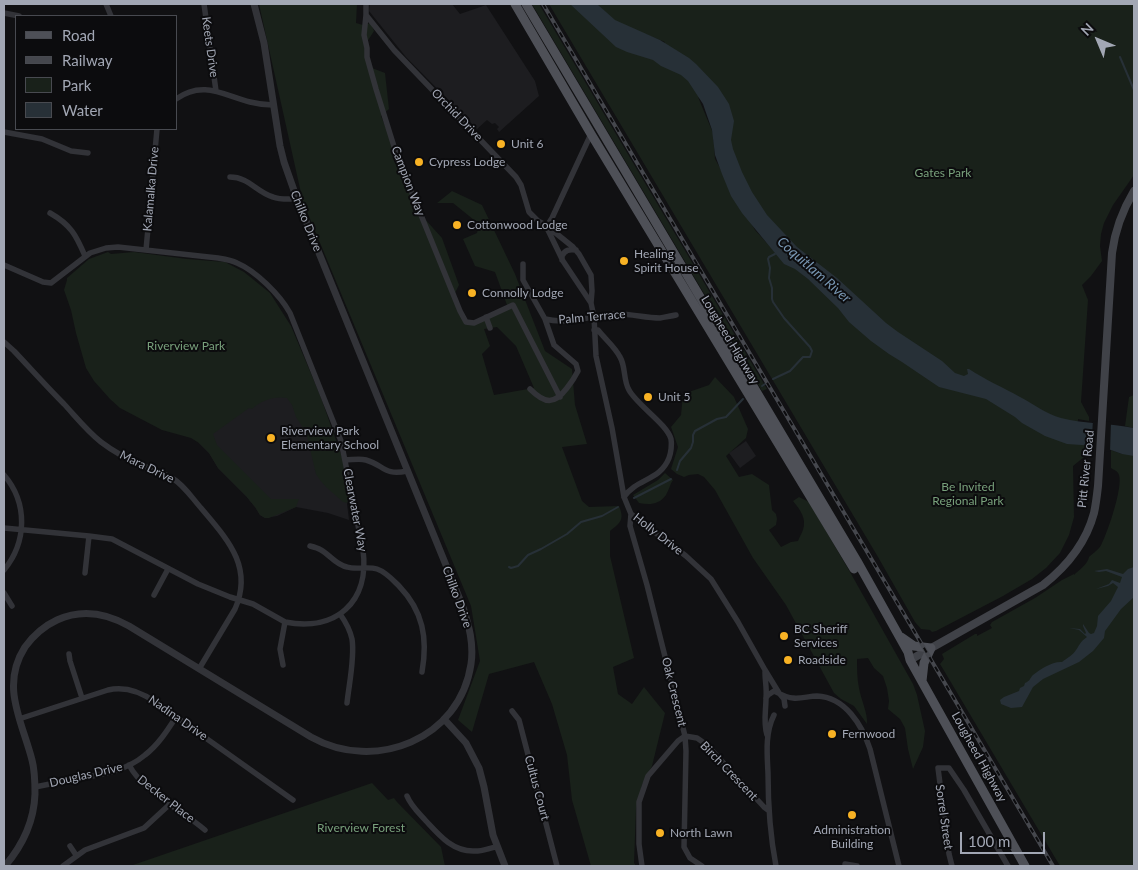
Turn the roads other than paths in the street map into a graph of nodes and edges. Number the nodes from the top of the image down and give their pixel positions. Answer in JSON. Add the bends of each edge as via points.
{"nodes":[{"id":1,"x":204,"y":4,"type":"edge"},
{"id":2,"x":254,"y":4,"type":"edge"},
{"id":3,"x":366,"y":4,"type":"edge"},
{"id":4,"x":515,"y":4,"type":"edge"},
{"id":5,"x":526,"y":4,"type":"edge"},
{"id":6,"x":366,"y":14,"type":"junction"},
{"id":7,"x":216,"y":90,"type":"junction"},
{"id":8,"x":178,"y":98,"type":"edge"},
{"id":9,"x":274,"y":105,"type":"junction"},
{"id":10,"x":157,"y":130,"type":"edge"},
{"id":11,"x":4,"y":132,"type":"edge"},
{"id":12,"x":591,"y":134,"type":"junction"},
{"id":13,"x":88,"y":153,"type":"dead end"},
{"id":14,"x":230,"y":177,"type":"dead end"},
{"id":15,"x":1134,"y":191,"type":"edge"},
{"id":16,"x":297,"y":199,"type":"junction"},
{"id":17,"x":50,"y":213,"type":"dead end"},
{"id":18,"x":547,"y":226,"type":"junction"},
{"id":19,"x":146,"y":250,"type":"junction"},
{"id":20,"x":576,"y":250,"type":"junction"},
{"id":21,"x":85,"y":256,"type":"junction"},
{"id":22,"x":562,"y":261,"type":"junction"},
{"id":23,"x":523,"y":264,"type":"dead end"},
{"id":24,"x":4,"y":265,"type":"edge"},
{"id":25,"x":591,"y":284,"type":"junction"},
{"id":26,"x":580,"y":289,"type":"junction"},
{"id":27,"x":590,"y":303,"type":"junction"},
{"id":28,"x":676,"y":315,"type":"dead end"},
{"id":29,"x":486,"y":317,"type":"junction"},
{"id":30,"x":594,"y":317,"type":"junction"},
{"id":31,"x":545,"y":319,"type":"junction"},
{"id":32,"x":490,"y":328,"type":"dead end"},
{"id":33,"x":594,"y":330,"type":"junction"},
{"id":34,"x":4,"y":342,"type":"edge"},
{"id":35,"x":530,"y":389,"type":"dead end"},
{"id":36,"x":560,"y":397,"type":"junction"},
{"id":37,"x":345,"y":460,"type":"junction"},
{"id":38,"x":407,"y":470,"type":"junction"},
{"id":39,"x":4,"y":476,"type":"edge"},
{"id":40,"x":624,"y":497,"type":"junction"},
{"id":41,"x":631,"y":514,"type":"junction"},
{"id":42,"x":4,"y":528,"type":"edge"},
{"id":43,"x":22,"y":529,"type":"junction"},
{"id":44,"x":90,"y":536,"type":"junction"},
{"id":45,"x":310,"y":546,"type":"dead end"},
{"id":46,"x":364,"y":568,"type":"junction"},
{"id":47,"x":168,"y":569,"type":"junction"},
{"id":48,"x":4,"y":570,"type":"edge"},
{"id":49,"x":85,"y":573,"type":"dead end"},
{"id":50,"x":4,"y":594,"type":"edge"},
{"id":51,"x":154,"y":595,"type":"dead end"},
{"id":52,"x":238,"y":599,"type":"junction"},
{"id":53,"x":12,"y":606,"type":"dead end"},
{"id":54,"x":340,"y":614,"type":"junction"},
{"id":55,"x":285,"y":622,"type":"junction"},
{"id":56,"x":899,"y":635,"type":"junction"},
{"id":57,"x":931,"y":648,"type":"junction"},
{"id":58,"x":69,"y":654,"type":"dead end"},
{"id":59,"x":910,"y":660,"type":"junction"},
{"id":60,"x":283,"y":665,"type":"dead end"},
{"id":61,"x":199,"y":668,"type":"junction"},
{"id":62,"x":765,"y":670,"type":"junction"},
{"id":63,"x":422,"y":672,"type":"dead end"},
{"id":64,"x":922,"y":681,"type":"junction"},
{"id":65,"x":779,"y":693,"type":"junction"},
{"id":66,"x":82,"y":698,"type":"junction"},
{"id":67,"x":766,"y":698,"type":"junction"},
{"id":68,"x":792,"y":698,"type":"junction"},
{"id":69,"x":347,"y":703,"type":"dead end"},
{"id":70,"x":784,"y":706,"type":"junction"},
{"id":71,"x":765,"y":708,"type":"junction"},
{"id":72,"x":512,"y":711,"type":"dead end"},
{"id":73,"x":774,"y":715,"type":"junction"},
{"id":74,"x":176,"y":717,"type":"junction"},
{"id":75,"x":19,"y":719,"type":"junction"},
{"id":76,"x":444,"y":719,"type":"junction"},
{"id":77,"x":685,"y":736,"type":"junction"},
{"id":78,"x":767,"y":738,"type":"junction"},
{"id":79,"x":130,"y":765,"type":"junction"},
{"id":80,"x":35,"y":787,"type":"junction"},
{"id":81,"x":407,"y":796,"type":"dead end"},
{"id":82,"x":293,"y":800,"type":"dead end"},
{"id":83,"x":170,"y":804,"type":"junction"},
{"id":84,"x":768,"y":810,"type":"junction"},
{"id":85,"x":205,"y":830,"type":"dead end"},
{"id":86,"x":70,"y":846,"type":"dead end"},
{"id":87,"x":496,"y":846,"type":"junction"},
{"id":88,"x":76,"y":855,"type":"junction"},
{"id":89,"x":845,"y":864,"type":"dead end"},
{"id":90,"x":4,"y":866,"type":"edge"},
{"id":91,"x":63,"y":866,"type":"edge"},
{"id":92,"x":505,"y":866,"type":"edge"},
{"id":93,"x":557,"y":866,"type":"edge"},
{"id":94,"x":642,"y":866,"type":"edge"},
{"id":95,"x":702,"y":866,"type":"edge"},
{"id":96,"x":776,"y":866,"type":"edge"},
{"id":97,"x":857,"y":866,"type":"edge"},
{"id":98,"x":899,"y":866,"type":"edge"},
{"id":99,"x":952,"y":866,"type":"edge"},
{"id":100,"x":1008,"y":866,"type":"edge"},
{"id":101,"x":1025,"y":866,"type":"edge"}],
"edges":[{"from":1,"to":7,"type":"street","name":"Keets Drive"},
{"from":2,"to":9,"type":"street","name":"Chilko Drive"},
{"from":3,"to":6,"type":"street"},
{"from":4,"to":12,"type":"main road","name":"Lougheed Highway"},
{"from":5,"to":56,"type":"main road","name":"Lougheed Highway"},
{"from":6,"to":18,"type":"street","name":"Orchid Drive","via":[[394,50],[516,177],[529,212]]},
{"from":6,"to":29,"type":"street","name":"Campion Way","via":[[367,57],[400,165],[460,312],[466,322],[474,323]]},
{"from":7,"to":8,"type":"street","via":[[193,91]]},
{"from":7,"to":9,"type":"street","via":[[252,103]]},
{"from":9,"to":16,"type":"street","name":"Chilko Drive","via":[[284,162]]},
{"from":10,"to":19,"type":"street","name":"Kalamalka Drive"},
{"from":11,"to":13,"type":"street"},
{"from":12,"to":18,"type":"street"},
{"from":12,"to":59,"type":"main road","name":"Lougheed Highway"},
{"from":14,"to":16,"type":"street","via":[[245,180],[272,197]]},
{"from":15,"to":57,"type":"main road","name":"Pitt River Road","via":[[1120,219],[1112,253],[1100,468],[1094,513],[1086,534],[1075,553],[1054,576]]},
{"from":16,"to":38,"type":"street","name":"Chilko Drive"},
{"from":17,"to":21,"type":"street","via":[[70,227]]},
{"from":18,"to":20,"type":"street","name":"Orchid Drive"},
{"from":18,"to":22,"type":"street"},
{"from":19,"to":21,"type":"street","name":"Clearwater Way","via":[[114,247]]},
{"from":19,"to":37,"type":"street","name":"Clearwater Way","via":[[231,261],[246,268],[280,297],[290,313],[334,422]]},
{"from":20,"to":22,"type":"street","via":[[566,250]]},
{"from":20,"to":25,"type":"street","name":"Orchid Drive","via":[[591,275]]},
{"from":21,"to":24,"type":"street","name":"Clearwater Way","via":[[49,283]]},
{"from":22,"to":26,"type":"street"},
{"from":23,"to":31,"type":"street","via":[[523,280]]},
{"from":25,"to":26,"type":"street","via":[[584,291]]},
{"from":25,"to":27,"type":"street"},
{"from":26,"to":27,"type":"street"},
{"from":27,"to":30,"type":"street","name":"Holly Drive"},
{"from":28,"to":30,"type":"street","name":"Palm Terrace","via":[[660,318],[630,314]]},
{"from":29,"to":32,"type":"street"},
{"from":29,"to":36,"type":"street","name":"Campion Way","via":[[513,305]]},
{"from":30,"to":31,"type":"street","name":"Palm Terrace"},
{"from":30,"to":33,"type":"street","name":"Holly Drive"},
{"from":31,"to":36,"type":"street","name":"Palm Terrace","via":[[554,345],[578,367],[575,378]]},
{"from":33,"to":40,"type":"street","name":"Holly Drive","via":[[596,356]]},
{"from":33,"to":40,"type":"street","via":[[598,330],[620,357],[627,386],[633,396],[671,438],[671,450],[664,467],[634,486]]},
{"from":34,"to":52,"type":"street","name":"Mara Drive","via":[[100,441],[129,460],[172,478],[186,490],[234,552],[240,572]]},
{"from":35,"to":36,"type":"street","via":[[549,401]]},
{"from":37,"to":38,"type":"street","via":[[366,460],[392,472]]},
{"from":37,"to":46,"type":"street","name":"Clearwater Way"},
{"from":38,"to":76,"type":"street","name":"Chilko Drive","via":[[463,607],[472,643],[467,680],[454,707]]},
{"from":39,"to":43,"type":"street","via":[[18,501]]},
{"from":40,"to":41,"type":"street","name":"Holly Drive"},
{"from":41,"to":62,"type":"street","name":"Holly Drive","via":[[711,579]]},
{"from":41,"to":77,"type":"street","name":"Oak Crescent","via":[[630,526]]},
{"from":42,"to":43,"type":"street","name":"Clearwater Way"},
{"from":43,"to":44,"type":"street","name":"Clearwater Way"},
{"from":43,"to":48,"type":"street","via":[[14,555]]},
{"from":44,"to":47,"type":"street","name":"Clearwater Way","via":[[116,541]]},
{"from":44,"to":49,"type":"street"},
{"from":45,"to":46,"type":"street","via":[[320,549],[342,566]]},
{"from":46,"to":54,"type":"street","name":"Clearwater Way","via":[[359,591]]},
{"from":46,"to":63,"type":"street","via":[[385,573],[412,602],[424,638]]},
{"from":47,"to":51,"type":"street"},
{"from":47,"to":52,"type":"street","name":"Clearwater Way"},
{"from":50,"to":53,"type":"street"},
{"from":52,"to":55,"type":"street","name":"Clearwater Way"},
{"from":52,"to":61,"type":"street","name":"Mara Drive"},
{"from":54,"to":55,"type":"street","name":"Clearwater Way","via":[[315,624]]},
{"from":54,"to":69,"type":"street","via":[[352,640]]},
{"from":55,"to":60,"type":"street","via":[[280,649]]},
{"from":56,"to":57,"type":"main road","via":[[914,646]]},
{"from":56,"to":59,"type":"main road","name":"Lougheed Highway"},
{"from":57,"to":59,"type":"main road","name":"Pitt River Road"},
{"from":57,"to":64,"type":"main road","via":[[924,663]]},
{"from":58,"to":66,"type":"street"},
{"from":59,"to":64,"type":"main road","name":"Lougheed Highway"},
{"from":61,"to":75,"type":"street","name":"Chilko Drive","via":[[112,618],[92,614],[70,616],[43,628],[22,653],[13,685]]},
{"from":61,"to":76,"type":"street","name":"Chilko Drive","via":[[311,737],[339,749],[367,752],[397,748],[419,738]]},
{"from":62,"to":65,"type":"street","name":"Holly Drive"},
{"from":62,"to":67,"type":"street","name":"Holly Drive"},
{"from":64,"to":101,"type":"main road","name":"Lougheed Highway"},
{"from":65,"to":67,"type":"street","via":[[771,692]]},
{"from":65,"to":68,"type":"street"},
{"from":65,"to":70,"type":"street","via":[[784,699]]},
{"from":66,"to":74,"type":"street","name":"Nadina Drive","via":[[112,689],[132,690]]},
{"from":66,"to":75,"type":"street","name":"Nadina Drive"},
{"from":67,"to":71,"type":"street"},
{"from":68,"to":70,"type":"street"},
{"from":68,"to":98,"type":"street","via":[[819,696],[837,702],[853,715],[870,749]]},
{"from":70,"to":73,"type":"street"},
{"from":71,"to":73,"type":"street"},
{"from":71,"to":78,"type":"street"},
{"from":72,"to":93,"type":"street","name":"Cultus Court","via":[[519,720]]},
{"from":73,"to":78,"type":"street"},
{"from":74,"to":79,"type":"street","name":"Douglas Drive","via":[[153,747]]},
{"from":74,"to":82,"type":"street","name":"Nadina Drive"},
{"from":75,"to":80,"type":"street","name":"Chilko Drive","via":[[33,763]]},
{"from":76,"to":87,"type":"street","via":[[466,743],[479,768]]},
{"from":77,"to":84,"type":"street","name":"Birch Crescent","via":[[697,738],[707,745]]},
{"from":77,"to":94,"type":"street","name":"Birch Crescent","via":[[648,776],[639,802],[638,844]]},
{"from":77,"to":95,"type":"street","name":"Oak Crescent","via":[[684,847],[690,858]]},
{"from":78,"to":84,"type":"street"},
{"from":79,"to":80,"type":"street","name":"Douglas Drive","via":[[105,774]]},
{"from":79,"to":83,"type":"street","name":"Decker Place","via":[[143,784]]},
{"from":80,"to":90,"type":"street","name":"Chilko Drive","via":[[27,829],[19,847]]},
{"from":81,"to":87,"type":"street","via":[[410,804],[450,844],[473,852]]},
{"from":83,"to":85,"type":"street","name":"Decker Place"},
{"from":83,"to":88,"type":"street","via":[[144,828]]},
{"from":84,"to":96,"type":"street"},
{"from":86,"to":88,"type":"street"},
{"from":87,"to":92,"type":"street"},
{"from":88,"to":91,"type":"street"},
{"from":89,"to":97,"type":"street"},
{"from":99,"to":100,"type":"street","name":"Sorrel Street","via":[[938,768],[949,768]]}]}
